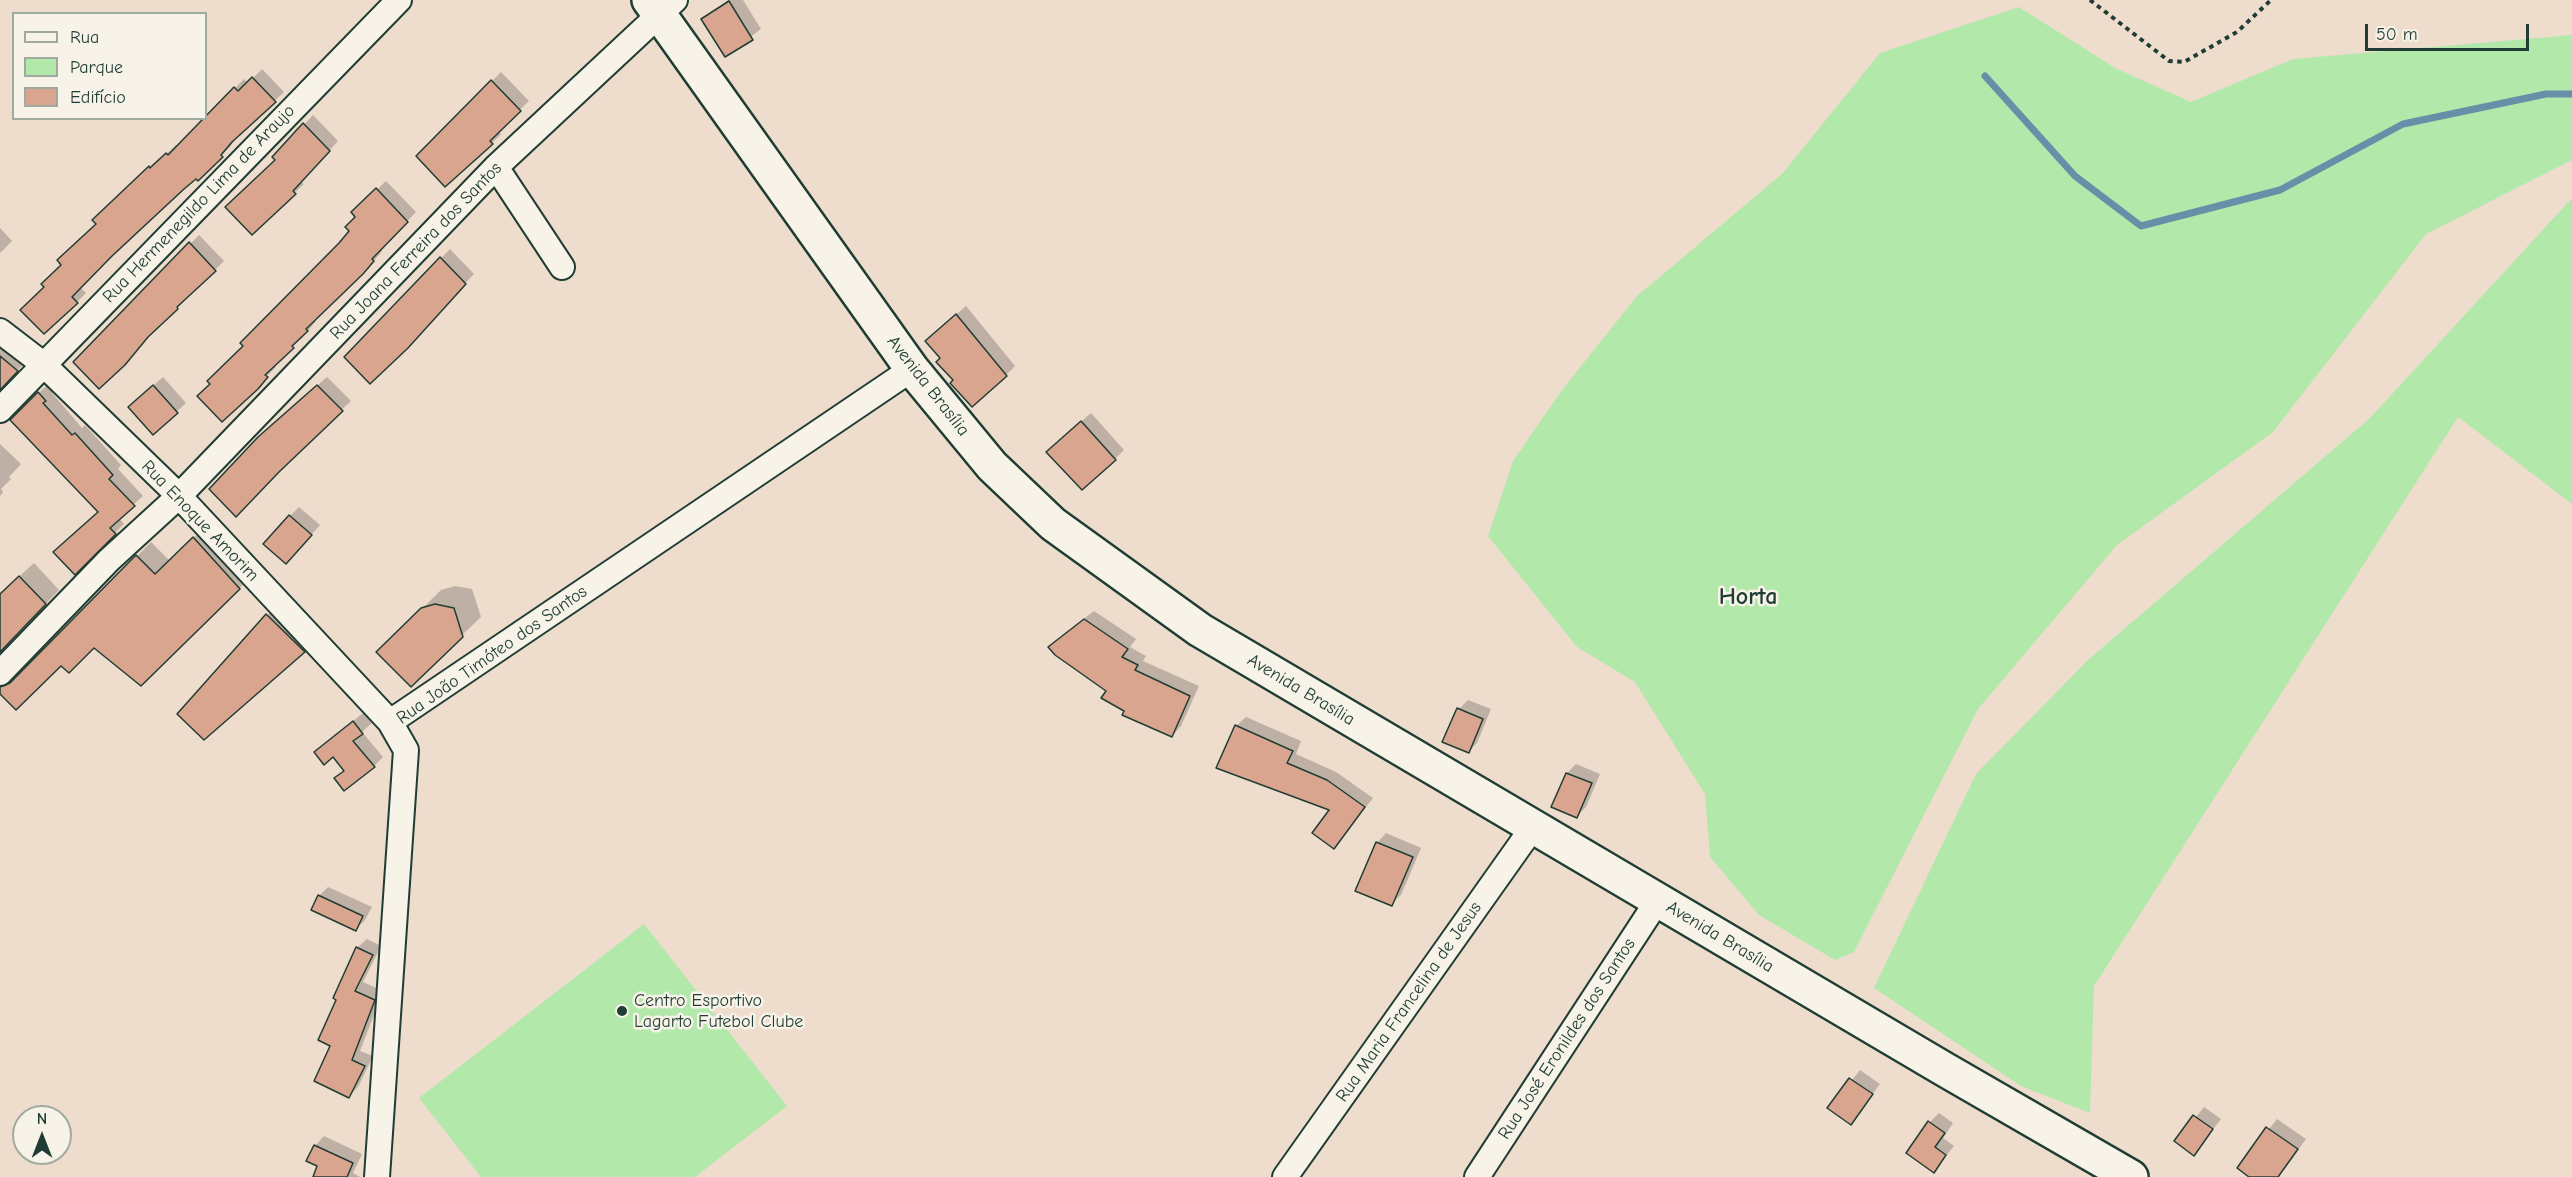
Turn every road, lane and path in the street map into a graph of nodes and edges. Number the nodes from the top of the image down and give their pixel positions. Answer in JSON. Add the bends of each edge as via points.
{"nodes":[{"id":1,"x":399,"y":0,"type":"edge"},
{"id":2,"x":2090,"y":0,"type":"edge"},
{"id":3,"x":2271,"y":0,"type":"edge"},
{"id":4,"x":661,"y":4,"type":"edge"},
{"id":5,"x":496,"y":167,"type":"junction"},
{"id":6,"x":562,"y":267,"type":"dead end"},
{"id":7,"x":0,"y":331,"type":"edge"},
{"id":8,"x":43,"y":364,"type":"junction"},
{"id":9,"x":912,"y":369,"type":"junction"},
{"id":10,"x":0,"y":410,"type":"edge"},
{"id":11,"x":179,"y":496,"type":"junction"},
{"id":12,"x":0,"y":673,"type":"edge"},
{"id":13,"x":390,"y":722,"type":"junction"},
{"id":14,"x":1533,"y":827,"type":"junction"},
{"id":15,"x":1658,"y":900,"type":"junction"},
{"id":16,"x":377,"y":1177,"type":"edge"},
{"id":17,"x":1285,"y":1177,"type":"edge"},
{"id":18,"x":1477,"y":1177,"type":"edge"},
{"id":19,"x":2131,"y":1177,"type":"edge"}],
"edges":[{"from":1,"to":8,"type":"street","name":"Rua Hermenegildo Lima de Araujo"},
{"from":2,"to":3,"type":"path","via":[[2175,63],[2184,62],[2237,32]]},
{"from":4,"to":5,"type":"street","name":"Rua Joana Ferreira dos Santos"},
{"from":4,"to":9,"type":"main road","name":"Avenida Brasília"},
{"from":5,"to":6,"type":"street"},
{"from":5,"to":11,"type":"street","name":"Rua Joana Ferreira dos Santos"},
{"from":7,"to":8,"type":"street","name":"Rua Enoque Amorim"},
{"from":8,"to":10,"type":"street","name":"Rua Hermenegildo Lima de Araujo"},
{"from":8,"to":11,"type":"street","name":"Rua Enoque Amorim"},
{"from":9,"to":13,"type":"street","name":"Rua João Timóteo dos Santos"},
{"from":9,"to":14,"type":"main road","name":"Avenida Brasília","via":[[992,466],[1053,524],[1200,630]]},
{"from":11,"to":12,"type":"street","name":"Rua Joana Ferreira dos Santos","via":[[109,560]]},
{"from":11,"to":13,"type":"street","name":"Rua Enoque Amorim"},
{"from":13,"to":16,"type":"street","name":"Rua João Timóteo dos Santos","via":[[406,750],[406,786]]},
{"from":14,"to":15,"type":"main road","name":"Avenida Brasília"},
{"from":14,"to":17,"type":"street","name":"Rua Maria Francelina de Jesus"},
{"from":15,"to":18,"type":"street","name":"Rua José Eronildes dos Santos"},
{"from":15,"to":19,"type":"main road","name":"Avenida Brasília"}]}
